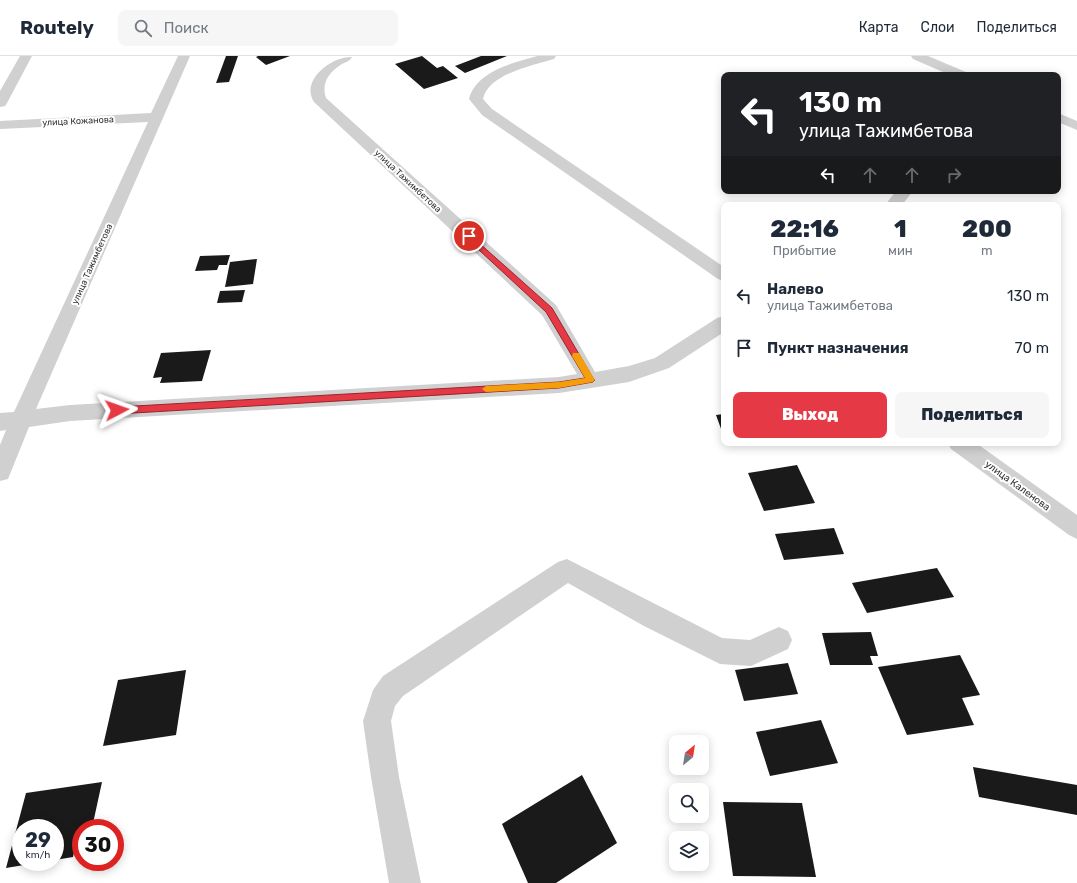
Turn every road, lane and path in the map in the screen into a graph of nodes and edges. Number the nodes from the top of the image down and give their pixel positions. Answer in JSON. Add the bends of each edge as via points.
{"nodes":[{"id":1,"x":26,"y":56,"type":"edge"},
{"id":2,"x":184,"y":56,"type":"edge"},
{"id":3,"x":550,"y":56,"type":"edge"},
{"id":4,"x":917,"y":56,"type":"edge"},
{"id":5,"x":346,"y":57,"type":"edge"},
{"id":6,"x":954,"y":72,"type":"edge"},
{"id":7,"x":0,"y":103,"type":"edge"},
{"id":8,"x":156,"y":117,"type":"junction"},
{"id":9,"x":1061,"y":118,"type":"edge"},
{"id":10,"x":0,"y":125,"type":"edge"},
{"id":11,"x":1077,"y":126,"type":"edge"},
{"id":12,"x":902,"y":194,"type":"edge"},
{"id":13,"x":896,"y":202,"type":"edge"},
{"id":14,"x":721,"y":273,"type":"edge"},
{"id":15,"x":721,"y":325,"type":"edge"},
{"id":16,"x":590,"y":380,"type":"junction"},
{"id":17,"x":21,"y":420,"type":"junction"},
{"id":18,"x":0,"y":422,"type":"edge"},
{"id":19,"x":963,"y":446,"type":"edge"},
{"id":20,"x":0,"y":472,"type":"edge"},
{"id":21,"x":1077,"y":528,"type":"edge"},
{"id":22,"x":779,"y":640,"type":"dead end"},
{"id":23,"x":405,"y":883,"type":"edge"}],
"edges":[{"from":1,"to":7,"type":"street"},
{"from":2,"to":8,"type":"street","name":"улица Тажимбетова"},
{"from":3,"to":14,"type":"street","via":[[488,81],[482,85],[476,99],[487,112]]},
{"from":4,"to":6,"type":"street"},
{"from":5,"to":16,"type":"street","name":"улица Тажимбетова","via":[[336,61],[320,78],[317,89],[319,99],[549,310]]},
{"from":8,"to":10,"type":"street","name":"улица Кожанова"},
{"from":8,"to":17,"type":"street","name":"улица Тажимбетова"},
{"from":9,"to":11,"type":"street"},
{"from":12,"to":13,"type":"street"},
{"from":15,"to":16,"type":"street","via":[[662,363],[629,374]]},
{"from":16,"to":17,"type":"street","via":[[559,385],[70,413]]},
{"from":17,"to":18,"type":"street"},
{"from":17,"to":20,"type":"street","name":"улица Тажимбетова"},
{"from":19,"to":21,"type":"street","name":"улица Каленова"},
{"from":22,"to":23,"type":"street","via":[[751,653],[720,651],[568,570],[393,686],[383,700],[377,721]]}]}
